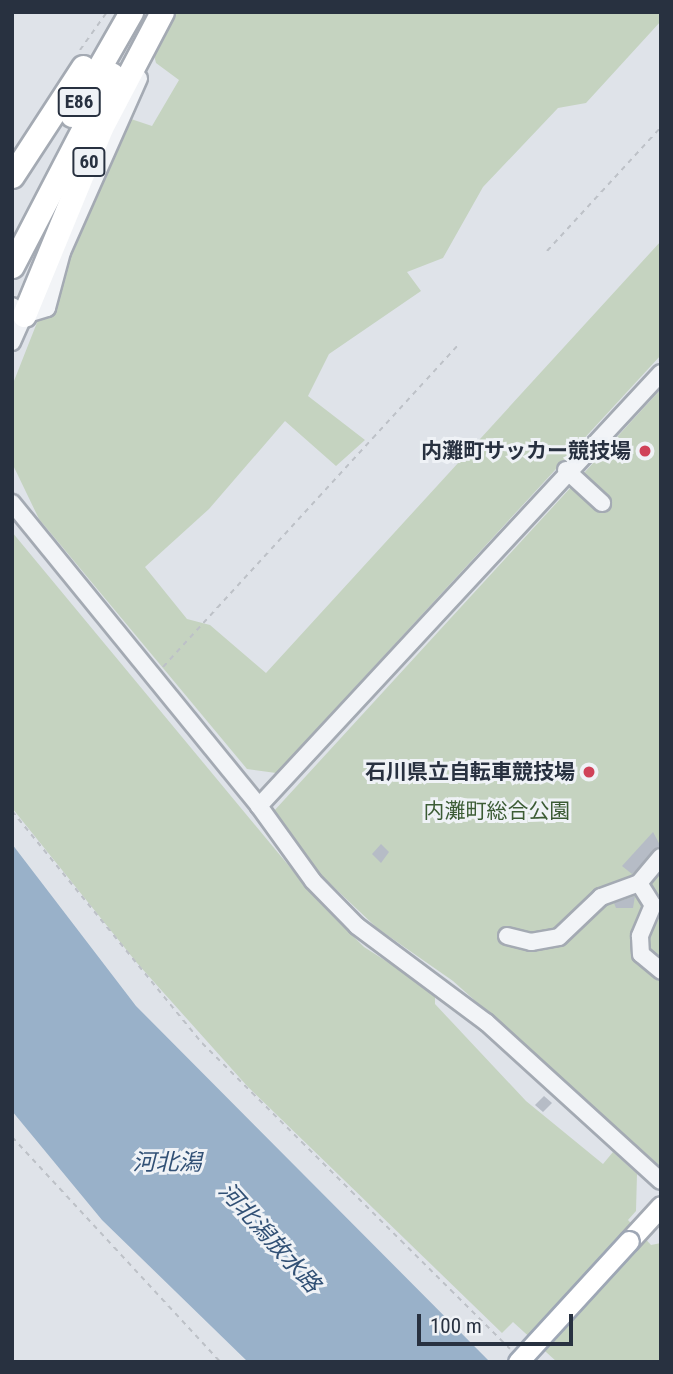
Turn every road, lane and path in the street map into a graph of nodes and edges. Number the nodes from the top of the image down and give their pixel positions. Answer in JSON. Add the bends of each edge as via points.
{"nodes":[{"id":1,"x":121,"y":12,"type":"edge"},
{"id":2,"x":131,"y":12,"type":"edge"},
{"id":3,"x":150,"y":12,"type":"edge"},
{"id":4,"x":162,"y":12,"type":"edge"},
{"id":5,"x":661,"y":127,"type":"edge"},
{"id":6,"x":12,"y":176,"type":"edge"},
{"id":7,"x":12,"y":230,"type":"edge"},
{"id":8,"x":547,"y":251,"type":"dead end"},
{"id":9,"x":12,"y":266,"type":"edge"},
{"id":10,"x":18,"y":310,"type":"edge"},
{"id":11,"x":12,"y":342,"type":"edge"},
{"id":12,"x":459,"y":344,"type":"dead end"},
{"id":13,"x":661,"y":373,"type":"edge"},
{"id":14,"x":566,"y":470,"type":"junction"},
{"id":15,"x":12,"y":503,"type":"edge"},
{"id":16,"x":602,"y":503,"type":"dead end"},
{"id":17,"x":151,"y":681,"type":"junction"},
{"id":18,"x":258,"y":806,"type":"junction"},
{"id":19,"x":12,"y":811,"type":"edge"},
{"id":20,"x":661,"y":857,"type":"edge"},
{"id":21,"x":639,"y":883,"type":"junction"},
{"id":22,"x":507,"y":936,"type":"dead end"},
{"id":23,"x":661,"y":971,"type":"edge"},
{"id":24,"x":12,"y":1137,"type":"edge"},
{"id":25,"x":661,"y":1181,"type":"edge"},
{"id":26,"x":661,"y":1206,"type":"edge"},
{"id":27,"x":516,"y":1357,"type":"edge"},
{"id":28,"x":220,"y":1362,"type":"edge"}],
"edges":[{"from":1,"to":6,"type":"highway"},
{"from":2,"to":7,"type":"highway","number":"E86"},
{"from":3,"to":9,"type":"highway","number":"E86","via":[[68,153]]},
{"from":4,"to":10,"type":"highway","number":"60"},
{"from":5,"to":8,"type":"path"},
{"from":10,"to":11,"type":"street"},
{"from":12,"to":17,"type":"path"},
{"from":13,"to":14,"type":"street"},
{"from":14,"to":16,"type":"street"},
{"from":14,"to":18,"type":"street"},
{"from":15,"to":17,"type":"street"},
{"from":17,"to":18,"type":"street"},
{"from":18,"to":25,"type":"street","via":[[313,881],[357,926],[486,1022]]},
{"from":19,"to":27,"type":"path","via":[[202,1043],[348,1194]]},
{"from":20,"to":21,"type":"street"},
{"from":21,"to":22,"type":"street","via":[[601,897],[559,937],[531,942]]},
{"from":21,"to":23,"type":"street","via":[[653,905],[640,936],[641,954]]},
{"from":24,"to":28,"type":"path"},
{"from":26,"to":27,"type":"main road","bridge":true}]}
